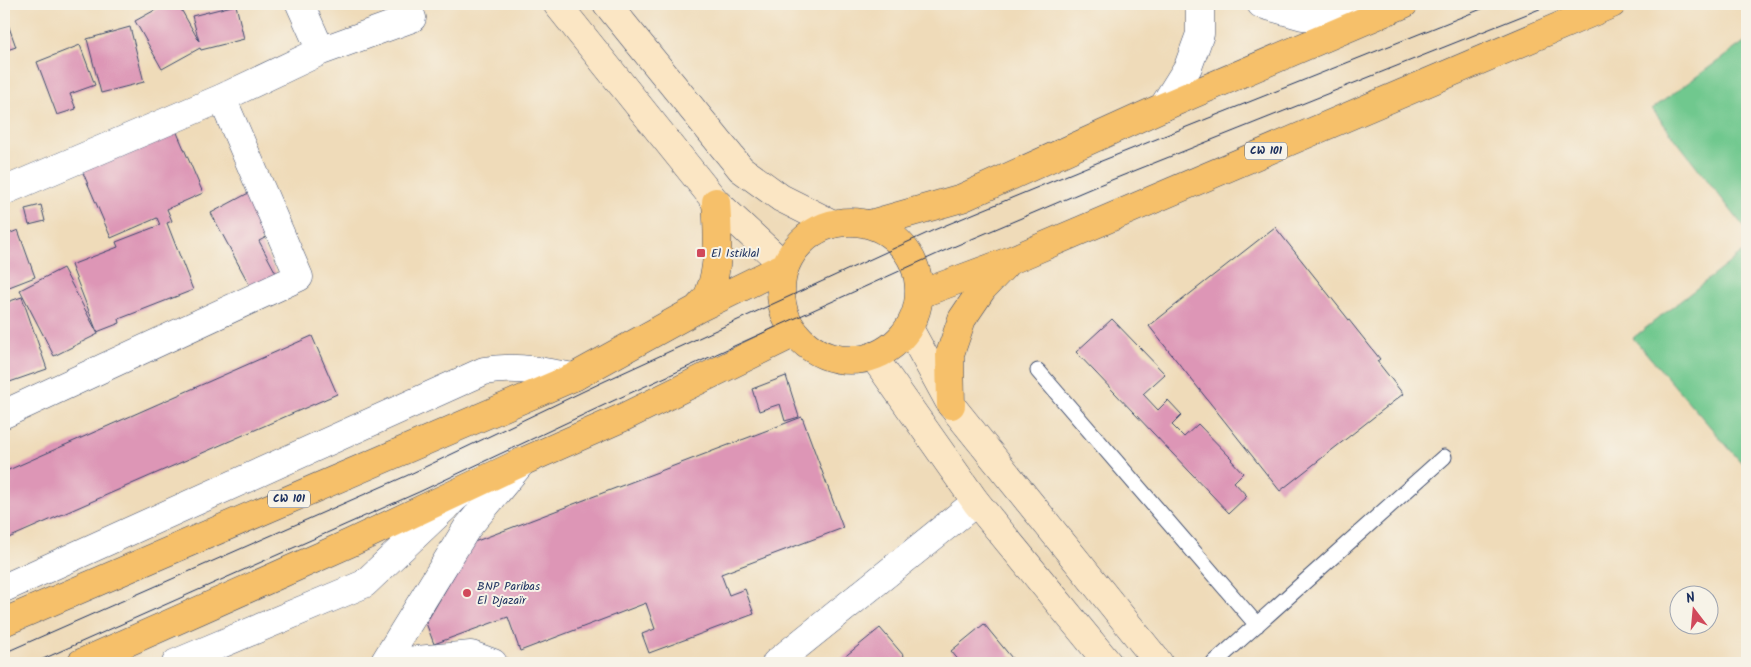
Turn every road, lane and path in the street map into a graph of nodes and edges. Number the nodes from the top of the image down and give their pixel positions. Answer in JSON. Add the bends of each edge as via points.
{"nodes":[{"id":1,"x":300,"y":4,"type":"edge"},
{"id":2,"x":557,"y":4,"type":"edge"},
{"id":3,"x":607,"y":4,"type":"edge"},
{"id":4,"x":1200,"y":4,"type":"edge"},
{"id":5,"x":1261,"y":4,"type":"edge"},
{"id":6,"x":1612,"y":4,"type":"edge"},
{"id":7,"x":1400,"y":6,"type":"edge"},
{"id":8,"x":412,"y":18,"type":"dead end"},
{"id":9,"x":321,"y":52,"type":"junction"},
{"id":10,"x":222,"y":98,"type":"junction"},
{"id":11,"x":1163,"y":107,"type":"junction"},
{"id":12,"x":4,"y":191,"type":"edge"},
{"id":13,"x":716,"y":202,"type":"junction"},
{"id":14,"x":831,"y":224,"type":"junction"},
{"id":15,"x":870,"y":224,"type":"junction"},
{"id":16,"x":1009,"y":261,"type":"junction"},
{"id":17,"x":785,"y":266,"type":"junction"},
{"id":18,"x":920,"y":294,"type":"junction"},
{"id":19,"x":697,"y":309,"type":"junction"},
{"id":20,"x":909,"y":328,"type":"junction"},
{"id":21,"x":795,"y":333,"type":"junction"},
{"id":22,"x":873,"y":356,"type":"junction"},
{"id":23,"x":1038,"y":371,"type":"dead end"},
{"id":24,"x":574,"y":377,"type":"junction"},
{"id":25,"x":951,"y":405,"type":"junction"},
{"id":26,"x":4,"y":414,"type":"edge"},
{"id":27,"x":1444,"y":457,"type":"dead end"},
{"id":28,"x":522,"y":462,"type":"junction"},
{"id":29,"x":464,"y":489,"type":"junction"},
{"id":30,"x":976,"y":502,"type":"junction"},
{"id":31,"x":4,"y":588,"type":"edge"},
{"id":32,"x":4,"y":622,"type":"edge"},
{"id":33,"x":1257,"y":625,"type":"junction"},
{"id":34,"x":81,"y":663,"type":"edge"},
{"id":35,"x":176,"y":663,"type":"edge"},
{"id":36,"x":384,"y":663,"type":"edge"},
{"id":37,"x":493,"y":663,"type":"edge"},
{"id":38,"x":776,"y":663,"type":"edge"},
{"id":39,"x":1108,"y":663,"type":"edge"},
{"id":40,"x":1159,"y":663,"type":"edge"},
{"id":41,"x":1214,"y":663,"type":"edge"}],
"edges":[{"from":1,"to":9,"type":"street"},
{"from":2,"to":13,"type":"street"},
{"from":3,"to":14,"type":"street","via":[[741,169],[780,198]]},
{"from":4,"to":11,"type":"street","via":[[1200,34],[1188,67]]},
{"from":5,"to":7,"type":"street","via":[[1303,16],[1333,18]]},
{"from":6,"to":16,"type":"main road","number":"CW 101"},
{"from":7,"to":11,"type":"main road"},
{"from":8,"to":9,"type":"street"},
{"from":9,"to":10,"type":"street"},
{"from":10,"to":12,"type":"street"},
{"from":10,"to":26,"type":"street","via":[[299,277]]},
{"from":11,"to":15,"type":"main road","via":[[962,198]]},
{"from":13,"to":17,"type":"street"},
{"from":13,"to":19,"type":"main road","via":[[716,264],[709,295]]},
{"from":14,"to":15,"type":"main road","via":[[850,221]]},
{"from":14,"to":17,"type":"main road","via":[[797,245]]},
{"from":15,"to":18,"type":"main road","via":[[902,244],[912,259]]},
{"from":16,"to":18,"type":"main road","number":"CW 101"},
{"from":16,"to":25,"type":"main road","via":[[983,288],[962,319],[950,354]]},
{"from":17,"to":19,"type":"main road"},
{"from":17,"to":21,"type":"main road","via":[[780,294],[787,321]]},
{"from":18,"to":20,"type":"main road"},
{"from":19,"to":24,"type":"main road"},
{"from":20,"to":22,"type":"main road","via":[[887,349]]},
{"from":20,"to":25,"type":"street"},
{"from":21,"to":22,"type":"main road","via":[[822,354],[857,360]]},
{"from":21,"to":28,"type":"main road","via":[[624,417]]},
{"from":22,"to":30,"type":"street"},
{"from":23,"to":33,"type":"lane"},
{"from":24,"to":31,"type":"street","via":[[522,368],[484,371]]},
{"from":24,"to":32,"type":"main road","number":"CW 101"},
{"from":25,"to":40,"type":"street"},
{"from":27,"to":33,"type":"lane"},
{"from":28,"to":29,"type":"main road"},
{"from":28,"to":36,"type":"street","via":[[467,528]]},
{"from":29,"to":34,"type":"main road"},
{"from":29,"to":35,"type":"street","via":[[364,584]]},
{"from":30,"to":38,"type":"street"},
{"from":30,"to":39,"type":"street"},
{"from":33,"to":41,"type":"lane"},
{"from":36,"to":37,"type":"street","via":[[471,655]]}]}
